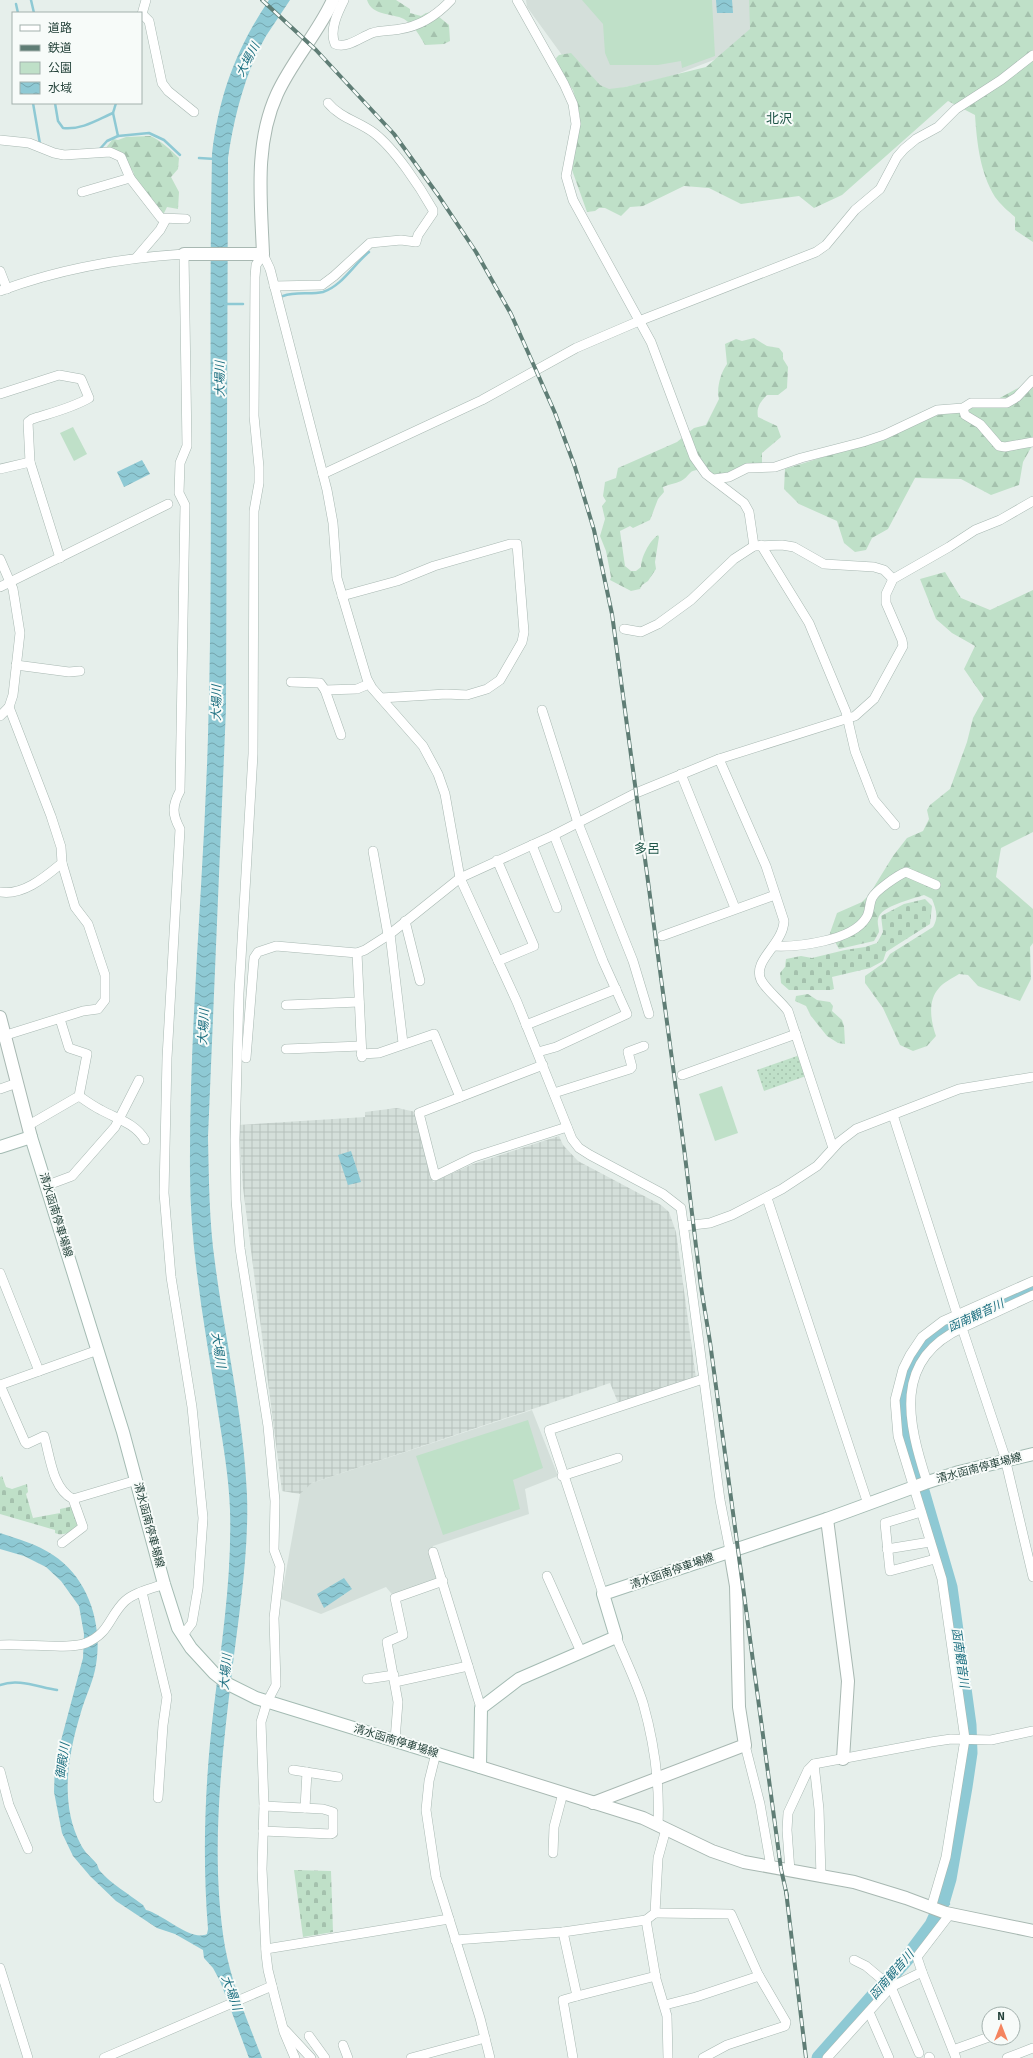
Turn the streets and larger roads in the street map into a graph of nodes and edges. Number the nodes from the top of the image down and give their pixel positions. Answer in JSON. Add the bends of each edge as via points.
{"nodes":[{"id":1,"x":146,"y":0,"type":"edge"},
{"id":2,"x":333,"y":0,"type":"edge"},
{"id":3,"x":344,"y":0,"type":"edge"},
{"id":4,"x":450,"y":0,"type":"edge"},
{"id":5,"x":517,"y":0,"type":"edge"},
{"id":6,"x":1033,"y":56,"type":"edge"},
{"id":7,"x":328,"y":103,"type":"dead end"},
{"id":8,"x":194,"y":112,"type":"dead end"},
{"id":9,"x":0,"y":140,"type":"edge"},
{"id":10,"x":130,"y":178,"type":"junction"},
{"id":11,"x":82,"y":192,"type":"dead end"},
{"id":12,"x":166,"y":219,"type":"junction"},
{"id":13,"x":186,"y":219,"type":"dead end"},
{"id":14,"x":186,"y":254,"type":"junction"},
{"id":15,"x":258,"y":254,"type":"junction"},
{"id":16,"x":137,"y":257,"type":"junction"},
{"id":17,"x":0,"y":271,"type":"edge"},
{"id":18,"x":274,"y":286,"type":"junction"},
{"id":19,"x":3,"y":290,"type":"edge"},
{"id":20,"x":639,"y":321,"type":"junction"},
{"id":21,"x":1033,"y":380,"type":"edge"},
{"id":22,"x":0,"y":394,"type":"edge"},
{"id":23,"x":963,"y":408,"type":"junction"},
{"id":24,"x":1033,"y":442,"type":"edge"},
{"id":25,"x":30,"y":462,"type":"junction"},
{"id":26,"x":0,"y":469,"type":"edge"},
{"id":27,"x":323,"y":474,"type":"junction"},
{"id":28,"x":714,"y":479,"type":"junction"},
{"id":29,"x":1033,"y":501,"type":"edge"},
{"id":30,"x":168,"y":504,"type":"dead end"},
{"id":31,"x":757,"y":546,"type":"junction"},
{"id":32,"x":60,"y":558,"type":"junction"},
{"id":33,"x":0,"y":559,"type":"edge"},
{"id":34,"x":893,"y":579,"type":"junction"},
{"id":35,"x":10,"y":582,"type":"junction"},
{"id":36,"x":0,"y":587,"type":"edge"},
{"id":37,"x":342,"y":596,"type":"junction"},
{"id":38,"x":624,"y":629,"type":"dead end"},
{"id":39,"x":16,"y":665,"type":"junction"},
{"id":40,"x":80,"y":671,"type":"dead end"},
{"id":41,"x":291,"y":682,"type":"dead end"},
{"id":42,"x":369,"y":684,"type":"junction"},
{"id":43,"x":325,"y":690,"type":"junction"},
{"id":44,"x":381,"y":698,"type":"junction"},
{"id":45,"x":8,"y":707,"type":"junction"},
{"id":46,"x":542,"y":710,"type":"dead end"},
{"id":47,"x":0,"y":716,"type":"edge"},
{"id":48,"x":848,"y":719,"type":"junction"},
{"id":49,"x":341,"y":735,"type":"dead end"},
{"id":50,"x":719,"y":758,"type":"junction"},
{"id":51,"x":682,"y":774,"type":"junction"},
{"id":52,"x":578,"y":823,"type":"junction"},
{"id":53,"x":896,"y":825,"type":"dead end"},
{"id":54,"x":554,"y":835,"type":"junction"},
{"id":55,"x":532,"y":844,"type":"junction"},
{"id":56,"x":373,"y":851,"type":"dead end"},
{"id":57,"x":497,"y":860,"type":"junction"},
{"id":58,"x":62,"y":863,"type":"junction"},
{"id":59,"x":460,"y":878,"type":"junction"},
{"id":60,"x":936,"y":885,"type":"dead end"},
{"id":61,"x":0,"y":892,"type":"edge"},
{"id":62,"x":775,"y":895,"type":"junction"},
{"id":63,"x":557,"y":908,"type":"dead end"},
{"id":64,"x":735,"y":908,"type":"junction"},
{"id":65,"x":405,"y":922,"type":"junction"},
{"id":66,"x":389,"y":935,"type":"junction"},
{"id":67,"x":662,"y":936,"type":"dead end"},
{"id":68,"x":774,"y":946,"type":"junction"},
{"id":69,"x":357,"y":953,"type":"junction"},
{"id":70,"x":498,"y":961,"type":"junction"},
{"id":71,"x":420,"y":981,"type":"dead end"},
{"id":72,"x":616,"y":989,"type":"junction"},
{"id":73,"x":239,"y":993,"type":"junction"},
{"id":74,"x":251,"y":994,"type":"junction"},
{"id":75,"x":359,"y":1002,"type":"junction"},
{"id":76,"x":286,"y":1005,"type":"dead end"},
{"id":77,"x":648,"y":1014,"type":"dead end"},
{"id":78,"x":0,"y":1017,"type":"edge"},
{"id":79,"x":60,"y":1019,"type":"junction"},
{"id":80,"x":526,"y":1025,"type":"junction"},
{"id":81,"x":796,"y":1034,"type":"junction"},
{"id":82,"x":2,"y":1037,"type":"edge"},
{"id":83,"x":403,"y":1043,"type":"junction"},
{"id":84,"x":644,"y":1046,"type":"dead end"},
{"id":85,"x":286,"y":1049,"type":"dead end"},
{"id":86,"x":361,"y":1052,"type":"junction"},
{"id":87,"x":538,"y":1052,"type":"junction"},
{"id":88,"x":246,"y":1058,"type":"dead end"},
{"id":89,"x":543,"y":1065,"type":"junction"},
{"id":90,"x":682,"y":1075,"type":"dead end"},
{"id":91,"x":1033,"y":1077,"type":"edge"},
{"id":92,"x":139,"y":1080,"type":"dead end"},
{"id":93,"x":17,"y":1083,"type":"junction"},
{"id":94,"x":0,"y":1089,"type":"edge"},
{"id":95,"x":554,"y":1093,"type":"junction"},
{"id":96,"x":79,"y":1096,"type":"junction"},
{"id":97,"x":460,"y":1097,"type":"junction"},
{"id":98,"x":893,"y":1115,"type":"junction"},
{"id":99,"x":120,"y":1119,"type":"junction"},
{"id":100,"x":567,"y":1127,"type":"junction"},
{"id":101,"x":30,"y":1131,"type":"junction"},
{"id":102,"x":145,"y":1140,"type":"dead end"},
{"id":103,"x":0,"y":1147,"type":"edge"},
{"id":104,"x":833,"y":1148,"type":"junction"},
{"id":105,"x":48,"y":1185,"type":"junction"},
{"id":106,"x":767,"y":1198,"type":"junction"},
{"id":107,"x":684,"y":1226,"type":"junction"},
{"id":108,"x":0,"y":1273,"type":"edge"},
{"id":109,"x":1033,"y":1281,"type":"edge"},
{"id":110,"x":1033,"y":1295,"type":"edge"},
{"id":111,"x":998,"y":1304,"type":"junction"},
{"id":112,"x":982,"y":1312,"type":"junction"},
{"id":113,"x":958,"y":1314,"type":"junction"},
{"id":114,"x":962,"y":1328,"type":"junction"},
{"id":115,"x":98,"y":1350,"type":"junction"},
{"id":116,"x":39,"y":1371,"type":"junction"},
{"id":117,"x":703,"y":1379,"type":"junction"},
{"id":118,"x":0,"y":1385,"type":"edge"},
{"id":119,"x":903,"y":1421,"type":"junction"},
{"id":120,"x":1033,"y":1454,"type":"edge"},
{"id":121,"x":618,"y":1458,"type":"dead end"},
{"id":122,"x":1005,"y":1461,"type":"junction"},
{"id":123,"x":562,"y":1476,"type":"junction"},
{"id":124,"x":137,"y":1480,"type":"junction"},
{"id":125,"x":920,"y":1485,"type":"junction"},
{"id":126,"x":73,"y":1499,"type":"junction"},
{"id":127,"x":868,"y":1504,"type":"junction"},
{"id":128,"x":921,"y":1512,"type":"junction"},
{"id":129,"x":827,"y":1519,"type":"junction"},
{"id":130,"x":930,"y":1542,"type":"junction"},
{"id":131,"x":62,"y":1543,"type":"dead end"},
{"id":132,"x":888,"y":1549,"type":"junction"},
{"id":133,"x":730,"y":1551,"type":"junction"},
{"id":134,"x":434,"y":1552,"type":"dead end"},
{"id":135,"x":935,"y":1558,"type":"junction"},
{"id":136,"x":547,"y":1576,"type":"dead end"},
{"id":137,"x":1033,"y":1577,"type":"edge"},
{"id":138,"x":443,"y":1581,"type":"junction"},
{"id":139,"x":164,"y":1584,"type":"junction"},
{"id":140,"x":142,"y":1592,"type":"junction"},
{"id":141,"x":603,"y":1594,"type":"junction"},
{"id":142,"x":183,"y":1635,"type":"junction"},
{"id":143,"x":616,"y":1637,"type":"junction"},
{"id":144,"x":0,"y":1645,"type":"edge"},
{"id":145,"x":581,"y":1652,"type":"junction"},
{"id":146,"x":468,"y":1666,"type":"junction"},
{"id":147,"x":367,"y":1679,"type":"dead end"},
{"id":148,"x":394,"y":1679,"type":"junction"},
{"id":149,"x":262,"y":1700,"type":"junction"},
{"id":150,"x":480,"y":1708,"type":"junction"},
{"id":151,"x":1033,"y":1731,"type":"edge"},
{"id":152,"x":965,"y":1739,"type":"junction"},
{"id":153,"x":395,"y":1740,"type":"junction"},
{"id":154,"x":745,"y":1745,"type":"junction"},
{"id":155,"x":436,"y":1753,"type":"junction"},
{"id":156,"x":843,"y":1759,"type":"junction"},
{"id":157,"x":814,"y":1764,"type":"junction"},
{"id":158,"x":480,"y":1767,"type":"junction"},
{"id":159,"x":294,"y":1770,"type":"dead end"},
{"id":160,"x":0,"y":1771,"type":"edge"},
{"id":161,"x":307,"y":1772,"type":"junction"},
{"id":162,"x":338,"y":1777,"type":"dead end"},
{"id":163,"x":658,"y":1777,"type":"junction"},
{"id":164,"x":563,"y":1793,"type":"junction"},
{"id":165,"x":158,"y":1798,"type":"dead end"},
{"id":166,"x":593,"y":1803,"type":"junction"},
{"id":167,"x":264,"y":1806,"type":"junction"},
{"id":168,"x":305,"y":1808,"type":"junction"},
{"id":169,"x":662,"y":1827,"type":"junction"},
{"id":170,"x":263,"y":1831,"type":"junction"},
{"id":171,"x":28,"y":1849,"type":"dead end"},
{"id":172,"x":553,"y":1853,"type":"dead end"},
{"id":173,"x":771,"y":1867,"type":"junction"},
{"id":174,"x":790,"y":1871,"type":"junction"},
{"id":175,"x":821,"y":1876,"type":"junction"},
{"id":176,"x":932,"y":1908,"type":"junction"},
{"id":177,"x":655,"y":1913,"type":"junction"},
{"id":178,"x":948,"y":1913,"type":"junction"},
{"id":179,"x":449,"y":1919,"type":"junction"},
{"id":180,"x":646,"y":1920,"type":"junction"},
{"id":181,"x":563,"y":1932,"type":"junction"},
{"id":182,"x":1033,"y":1932,"type":"edge"},
{"id":183,"x":455,"y":1940,"type":"junction"},
{"id":184,"x":266,"y":1949,"type":"junction"},
{"id":185,"x":854,"y":1960,"type":"dead end"},
{"id":186,"x":0,"y":1968,"type":"edge"},
{"id":187,"x":922,"y":1972,"type":"junction"},
{"id":188,"x":656,"y":1976,"type":"junction"},
{"id":189,"x":759,"y":1976,"type":"junction"},
{"id":190,"x":890,"y":1986,"type":"junction"},
{"id":191,"x":269,"y":1987,"type":"junction"},
{"id":192,"x":577,"y":1996,"type":"junction"},
{"id":193,"x":665,"y":2005,"type":"junction"},
{"id":194,"x":869,"y":2012,"type":"junction"},
{"id":195,"x":283,"y":2029,"type":"junction"},
{"id":196,"x":309,"y":2036,"type":"dead end"},
{"id":197,"x":485,"y":2038,"type":"junction"},
{"id":198,"x":981,"y":2041,"type":"edge"},
{"id":199,"x":343,"y":2045,"type":"dead end"},
{"id":200,"x":1033,"y":2048,"type":"edge"},
{"id":201,"x":918,"y":2053,"type":"dead end"},
{"id":202,"x":955,"y":2054,"type":"edge"},
{"id":203,"x":28,"y":2058,"type":"edge"},
{"id":204,"x":104,"y":2058,"type":"edge"},
{"id":205,"x":295,"y":2058,"type":"edge"},
{"id":206,"x":310,"y":2058,"type":"edge"},
{"id":207,"x":325,"y":2058,"type":"edge"},
{"id":208,"x":348,"y":2058,"type":"edge"},
{"id":209,"x":411,"y":2058,"type":"edge"},
{"id":210,"x":490,"y":2058,"type":"edge"},
{"id":211,"x":573,"y":2058,"type":"edge"},
{"id":212,"x":668,"y":2058,"type":"edge"},
{"id":213,"x":703,"y":2058,"type":"edge"},
{"id":214,"x":827,"y":2058,"type":"edge"},
{"id":215,"x":889,"y":2058,"type":"edge"},
{"id":216,"x":1007,"y":2058,"type":"edge"}],
"edges":[{"from":1,"to":8,"type":"street","via":[[142,14],[149,21],[162,84]]},
{"from":2,"to":15,"type":"street","via":[[277,93],[271,110],[262,150]]},
{"from":3,"to":4,"type":"street","via":[[335,23],[333,39],[335,44],[341,46],[373,33],[417,25],[438,13]]},
{"from":5,"to":20,"type":"street","via":[[573,104],[576,124],[566,176],[573,200]]},
{"from":6,"to":20,"type":"street","via":[[956,109],[938,127],[904,149],[880,189],[855,210],[826,245],[816,252]]},
{"from":7,"to":18,"type":"street","via":[[333,110],[380,139],[415,182],[434,213],[416,242],[401,240],[370,243],[326,283],[312,286]]},
{"from":9,"to":10,"type":"street","via":[[29,143],[64,155],[110,152],[121,157]]},
{"from":10,"to":11,"type":"street"},
{"from":10,"to":12,"type":"street","via":[[158,215]]},
{"from":12,"to":13,"type":"street"},
{"from":12,"to":16,"type":"street"},
{"from":14,"to":15,"type":"street"},
{"from":14,"to":16,"type":"street"},
{"from":14,"to":142,"type":"street","via":[[187,446],[180,463],[179,493],[186,505],[180,791],[173,804],[173,816],[180,829],[167,1058],[164,1193],[170,1270],[192,1407],[203,1518],[202,1557],[197,1595],[192,1623]]},
{"from":15,"to":18,"type":"street"},
{"from":15,"to":73,"type":"street","via":[[254,277],[254,416],[259,475],[254,511],[253,754]]},
{"from":16,"to":19,"type":"street","via":[[67,270]]},
{"from":17,"to":19,"type":"street"},
{"from":18,"to":27,"type":"street"},
{"from":20,"to":27,"type":"street","via":[[576,348],[482,400]]},
{"from":20,"to":28,"type":"street","via":[[657,355],[694,456],[702,470]]},
{"from":21,"to":23,"type":"street","via":[[1017,397],[1007,403],[971,403]]},
{"from":22,"to":25,"type":"street","via":[[59,375],[76,377],[83,381],[89,398],[28,422]]},
{"from":23,"to":24,"type":"street","via":[[965,415],[980,424],[999,446]]},
{"from":23,"to":28,"type":"street","via":[[938,410],[884,435],[775,467],[747,468],[729,477]]},
{"from":25,"to":26,"type":"street"},
{"from":25,"to":32,"type":"street"},
{"from":27,"to":37,"type":"street","via":[[333,523],[335,566]]},
{"from":28,"to":31,"type":"street","via":[[747,507]]},
{"from":29,"to":34,"type":"street","via":[[1000,520],[975,530]]},
{"from":30,"to":32,"type":"street"},
{"from":31,"to":34,"type":"street","via":[[794,547],[827,565],[874,567],[884,570]]},
{"from":31,"to":38,"type":"street","via":[[734,558],[686,604],[658,624],[641,632]]},
{"from":31,"to":48,"type":"street","via":[[809,623]]},
{"from":32,"to":35,"type":"street"},
{"from":33,"to":35,"type":"street"},
{"from":34,"to":48,"type":"street","via":[[886,594],[886,604],[903,646],[874,699],[860,713]]},
{"from":35,"to":36,"type":"street"},
{"from":35,"to":39,"type":"street","via":[[20,633]]},
{"from":37,"to":42,"type":"street"},
{"from":37,"to":44,"type":"street","via":[[397,581],[442,564],[517,544],[524,632],[522,642],[500,680],[487,689],[467,695]]},
{"from":39,"to":40,"type":"street","via":[[69,672]]},
{"from":39,"to":45,"type":"street","via":[[13,695]]},
{"from":41,"to":43,"type":"street","via":[[320,683]]},
{"from":42,"to":43,"type":"street","via":[[357,689]]},
{"from":42,"to":44,"type":"street"},
{"from":43,"to":49,"type":"street"},
{"from":44,"to":59,"type":"street","via":[[424,746],[438,774],[445,794]]},
{"from":45,"to":47,"type":"street"},
{"from":45,"to":58,"type":"street","via":[[51,816],[61,847]]},
{"from":46,"to":52,"type":"street"},
{"from":48,"to":50,"type":"street"},
{"from":48,"to":53,"type":"street","via":[[855,751],[874,800]]},
{"from":50,"to":51,"type":"street"},
{"from":50,"to":62,"type":"street","via":[[766,866]]},
{"from":51,"to":52,"type":"street","via":[[636,793]]},
{"from":51,"to":64,"type":"street"},
{"from":52,"to":54,"type":"street"},
{"from":52,"to":77,"type":"street","via":[[633,961]]},
{"from":54,"to":55,"type":"street"},
{"from":54,"to":72,"type":"street"},
{"from":55,"to":57,"type":"street"},
{"from":55,"to":63,"type":"street"},
{"from":56,"to":66,"type":"street"},
{"from":57,"to":59,"type":"street"},
{"from":57,"to":70,"type":"street","via":[[534,946]]},
{"from":58,"to":61,"type":"street","via":[[42,879],[14,894]]},
{"from":58,"to":79,"type":"street","via":[[75,907],[88,924],[104,975],[106,994],[98,1009]]},
{"from":59,"to":65,"type":"street"},
{"from":59,"to":70,"type":"street"},
{"from":60,"to":68,"type":"street","via":[[906,872],[872,896],[867,918],[856,928],[810,944]]},
{"from":62,"to":64,"type":"street"},
{"from":62,"to":68,"type":"street","via":[[784,922],[784,931]]},
{"from":64,"to":67,"type":"street"},
{"from":65,"to":66,"type":"street"},
{"from":65,"to":71,"type":"street"},
{"from":66,"to":69,"type":"street"},
{"from":66,"to":83,"type":"street"},
{"from":68,"to":81,"type":"street","via":[[761,962],[761,979],[788,1011]]},
{"from":69,"to":74,"type":"street","via":[[317,948],[267,948],[258,952],[254,958]]},
{"from":69,"to":75,"type":"street"},
{"from":70,"to":80,"type":"street"},
{"from":72,"to":80,"type":"street"},
{"from":72,"to":87,"type":"street","via":[[627,1014],[556,1047]]},
{"from":73,"to":74,"type":"street"},
{"from":73,"to":149,"type":"street","via":[[236,1200],[241,1255],[268,1426],[275,1501],[274,1550],[280,1566],[274,1618],[276,1685]]},
{"from":74,"to":88,"type":"street"},
{"from":75,"to":76,"type":"street"},
{"from":75,"to":86,"type":"street"},
{"from":78,"to":82,"type":"street","name":"清水函南停車場線"},
{"from":79,"to":82,"type":"street"},
{"from":79,"to":96,"type":"street","via":[[69,1048],[87,1054]]},
{"from":80,"to":87,"type":"street"},
{"from":81,"to":90,"type":"street"},
{"from":81,"to":104,"type":"street"},
{"from":82,"to":93,"type":"street","name":"清水函南停車場線"},
{"from":83,"to":86,"type":"street","via":[[379,1053]]},
{"from":83,"to":97,"type":"street","via":[[434,1034]]},
{"from":84,"to":95,"type":"street","via":[[628,1052],[632,1067],[630,1069]]},
{"from":85,"to":86,"type":"street"},
{"from":87,"to":89,"type":"street"},
{"from":89,"to":95,"type":"street"},
{"from":89,"to":97,"type":"street"},
{"from":91,"to":98,"type":"street","via":[[959,1089]]},
{"from":92,"to":99,"type":"street"},
{"from":93,"to":94,"type":"street"},
{"from":93,"to":101,"type":"street","name":"清水函南停車場線"},
{"from":95,"to":100,"type":"street"},
{"from":96,"to":99,"type":"street"},
{"from":96,"to":101,"type":"street"},
{"from":97,"to":100,"type":"street","via":[[419,1114],[435,1176],[474,1157]]},
{"from":98,"to":104,"type":"street","via":[[856,1130]]},
{"from":98,"to":113,"type":"street"},
{"from":99,"to":102,"type":"street","via":[[134,1126]]},
{"from":99,"to":105,"type":"street","via":[[72,1176]]},
{"from":100,"to":107,"type":"street","via":[[579,1148],[663,1194],[680,1208]]},
{"from":101,"to":103,"type":"street"},
{"from":101,"to":105,"type":"street","name":"清水函南停車場線"},
{"from":104,"to":106,"type":"street","via":[[817,1166]]},
{"from":105,"to":115,"type":"street","name":"清水函南停車場線"},
{"from":106,"to":107,"type":"street","via":[[710,1222]]},
{"from":106,"to":127,"type":"street"},
{"from":107,"to":117,"type":"street"},
{"from":108,"to":116,"type":"street"},
{"from":109,"to":111,"type":"street"},
{"from":110,"to":111,"type":"street"},
{"from":111,"to":112,"type":"street"},
{"from":111,"to":112,"type":"street"},
{"from":112,"to":113,"type":"street"},
{"from":112,"to":114,"type":"street"},
{"from":113,"to":119,"type":"street","via":[[943,1321],[922,1337],[910,1355],[903,1369],[895,1400]]},
{"from":114,"to":119,"type":"street","via":[[940,1341],[919,1368]]},
{"from":114,"to":122,"type":"street"},
{"from":115,"to":116,"type":"street"},
{"from":115,"to":124,"type":"street","name":"清水函南停車場線"},
{"from":116,"to":118,"type":"street"},
{"from":117,"to":123,"type":"street","via":[[549,1430]]},
{"from":117,"to":133,"type":"street"},
{"from":118,"to":126,"type":"street","via":[[25,1443],[44,1436],[56,1478]]},
{"from":119,"to":125,"type":"street"},
{"from":119,"to":125,"type":"street"},
{"from":120,"to":122,"type":"street","name":"清水函南停車場線"},
{"from":121,"to":123,"type":"street"},
{"from":122,"to":125,"type":"street","name":"清水函南停車場線"},
{"from":122,"to":137,"type":"street"},
{"from":123,"to":141,"type":"street"},
{"from":124,"to":126,"type":"street"},
{"from":124,"to":139,"type":"street","name":"清水函南停車場線"},
{"from":125,"to":127,"type":"street","name":"清水函南停車場線"},
{"from":125,"to":128,"type":"street"},
{"from":126,"to":131,"type":"street","via":[[83,1527]]},
{"from":127,"to":129,"type":"street","name":"清水函南停車場線"},
{"from":128,"to":130,"type":"street"},
{"from":128,"to":132,"type":"street","via":[[885,1523]]},
{"from":129,"to":133,"type":"street","name":"清水函南停車場線"},
{"from":129,"to":156,"type":"street","via":[[848,1681]]},
{"from":130,"to":132,"type":"street"},
{"from":130,"to":135,"type":"street"},
{"from":132,"to":135,"type":"street","via":[[890,1570]]},
{"from":133,"to":141,"type":"street","name":"清水函南停車場線"},
{"from":133,"to":154,"type":"street","via":[[736,1586],[739,1707]]},
{"from":134,"to":138,"type":"street"},
{"from":135,"to":152,"type":"street","via":[[942,1579]]},
{"from":136,"to":145,"type":"street"},
{"from":138,"to":146,"type":"street"},
{"from":138,"to":148,"type":"street","via":[[394,1598],[403,1635],[387,1642]]},
{"from":139,"to":140,"type":"street"},
{"from":139,"to":142,"type":"street","name":"清水函南停車場線","via":[[174,1617]]},
{"from":140,"to":144,"type":"street","via":[[126,1601],[107,1628],[92,1640],[72,1646],[25,1643]]},
{"from":140,"to":165,"type":"street","via":[[167,1697]]},
{"from":141,"to":143,"type":"street"},
{"from":142,"to":149,"type":"street","name":"清水函南停車場線","via":[[191,1648],[214,1673],[228,1684]]},
{"from":143,"to":145,"type":"street"},
{"from":143,"to":163,"type":"street","via":[[642,1702]]},
{"from":145,"to":150,"type":"street","via":[[519,1679]]},
{"from":146,"to":148,"type":"street"},
{"from":146,"to":150,"type":"street"},
{"from":147,"to":148,"type":"street"},
{"from":148,"to":153,"type":"street","via":[[398,1702]]},
{"from":149,"to":153,"type":"street","name":"清水函南停車場線"},
{"from":149,"to":167,"type":"street"},
{"from":150,"to":158,"type":"street"},
{"from":151,"to":152,"type":"street","via":[[999,1739]]},
{"from":152,"to":156,"type":"street","via":[[931,1742]]},
{"from":152,"to":176,"type":"street","via":[[946,1857]]},
{"from":153,"to":155,"type":"street","name":"清水函南停車場線"},
{"from":154,"to":163,"type":"street"},
{"from":154,"to":173,"type":"street","via":[[760,1804]]},
{"from":155,"to":158,"type":"street","name":"清水函南停車場線"},
{"from":155,"to":179,"type":"street","via":[[429,1781],[426,1810],[436,1877]]},
{"from":156,"to":157,"type":"street"},
{"from":157,"to":174,"type":"street","via":[[808,1770],[788,1813]]},
{"from":157,"to":175,"type":"street","via":[[819,1809]]},
{"from":158,"to":164,"type":"street","name":"清水函南停車場線"},
{"from":159,"to":161,"type":"street"},
{"from":160,"to":171,"type":"street","via":[[9,1805]]},
{"from":161,"to":162,"type":"street"},
{"from":161,"to":168,"type":"street"},
{"from":163,"to":166,"type":"street"},
{"from":163,"to":169,"type":"street"},
{"from":164,"to":166,"type":"street","name":"清水函南停車場線"},
{"from":164,"to":172,"type":"street","via":[[554,1827]]},
{"from":166,"to":169,"type":"street","name":"清水函南停車場線"},
{"from":167,"to":168,"type":"street"},
{"from":167,"to":170,"type":"street"},
{"from":168,"to":170,"type":"street","via":[[333,1812],[332,1833]]},
{"from":169,"to":173,"type":"street","name":"清水函南停車場線","via":[[725,1856]]},
{"from":169,"to":177,"type":"street"},
{"from":170,"to":184,"type":"street"},
{"from":173,"to":174,"type":"street","name":"清水函南停車場線"},
{"from":174,"to":175,"type":"street","name":"清水函南停車場線"},
{"from":175,"to":176,"type":"street","name":"清水函南停車場線","via":[[874,1888]]},
{"from":176,"to":178,"type":"street","name":"清水函南停車場線"},
{"from":177,"to":180,"type":"street"},
{"from":177,"to":189,"type":"street","via":[[730,1913]]},
{"from":178,"to":182,"type":"street","name":"清水函南停車場線"},
{"from":178,"to":187,"type":"street","via":[[917,1957]]},
{"from":179,"to":183,"type":"street"},
{"from":179,"to":184,"type":"street"},
{"from":180,"to":181,"type":"street"},
{"from":180,"to":188,"type":"street"},
{"from":181,"to":183,"type":"street"},
{"from":181,"to":192,"type":"street"},
{"from":183,"to":197,"type":"street"},
{"from":184,"to":191,"type":"street"},
{"from":185,"to":190,"type":"street","via":[[866,1966]]},
{"from":186,"to":203,"type":"street"},
{"from":187,"to":190,"type":"street"},
{"from":187,"to":202,"type":"street"},
{"from":188,"to":192,"type":"street"},
{"from":188,"to":193,"type":"street"},
{"from":189,"to":193,"type":"street"},
{"from":189,"to":213,"type":"street","via":[[786,2026],[727,2045]]},
{"from":190,"to":194,"type":"street"},
{"from":190,"to":201,"type":"street"},
{"from":191,"to":195,"type":"street"},
{"from":191,"to":204,"type":"street"},
{"from":192,"to":211,"type":"street","via":[[563,2000]]},
{"from":193,"to":212,"type":"street","via":[[669,2025]]},
{"from":194,"to":214,"type":"street"},
{"from":194,"to":215,"type":"street"},
{"from":195,"to":205,"type":"street"},
{"from":195,"to":206,"type":"street","via":[[292,2035]]},
{"from":196,"to":207,"type":"street"},
{"from":197,"to":209,"type":"street"},
{"from":197,"to":210,"type":"street"},
{"from":198,"to":202,"type":"street"},
{"from":199,"to":208,"type":"street"},
{"from":200,"to":216,"type":"street"}]}
